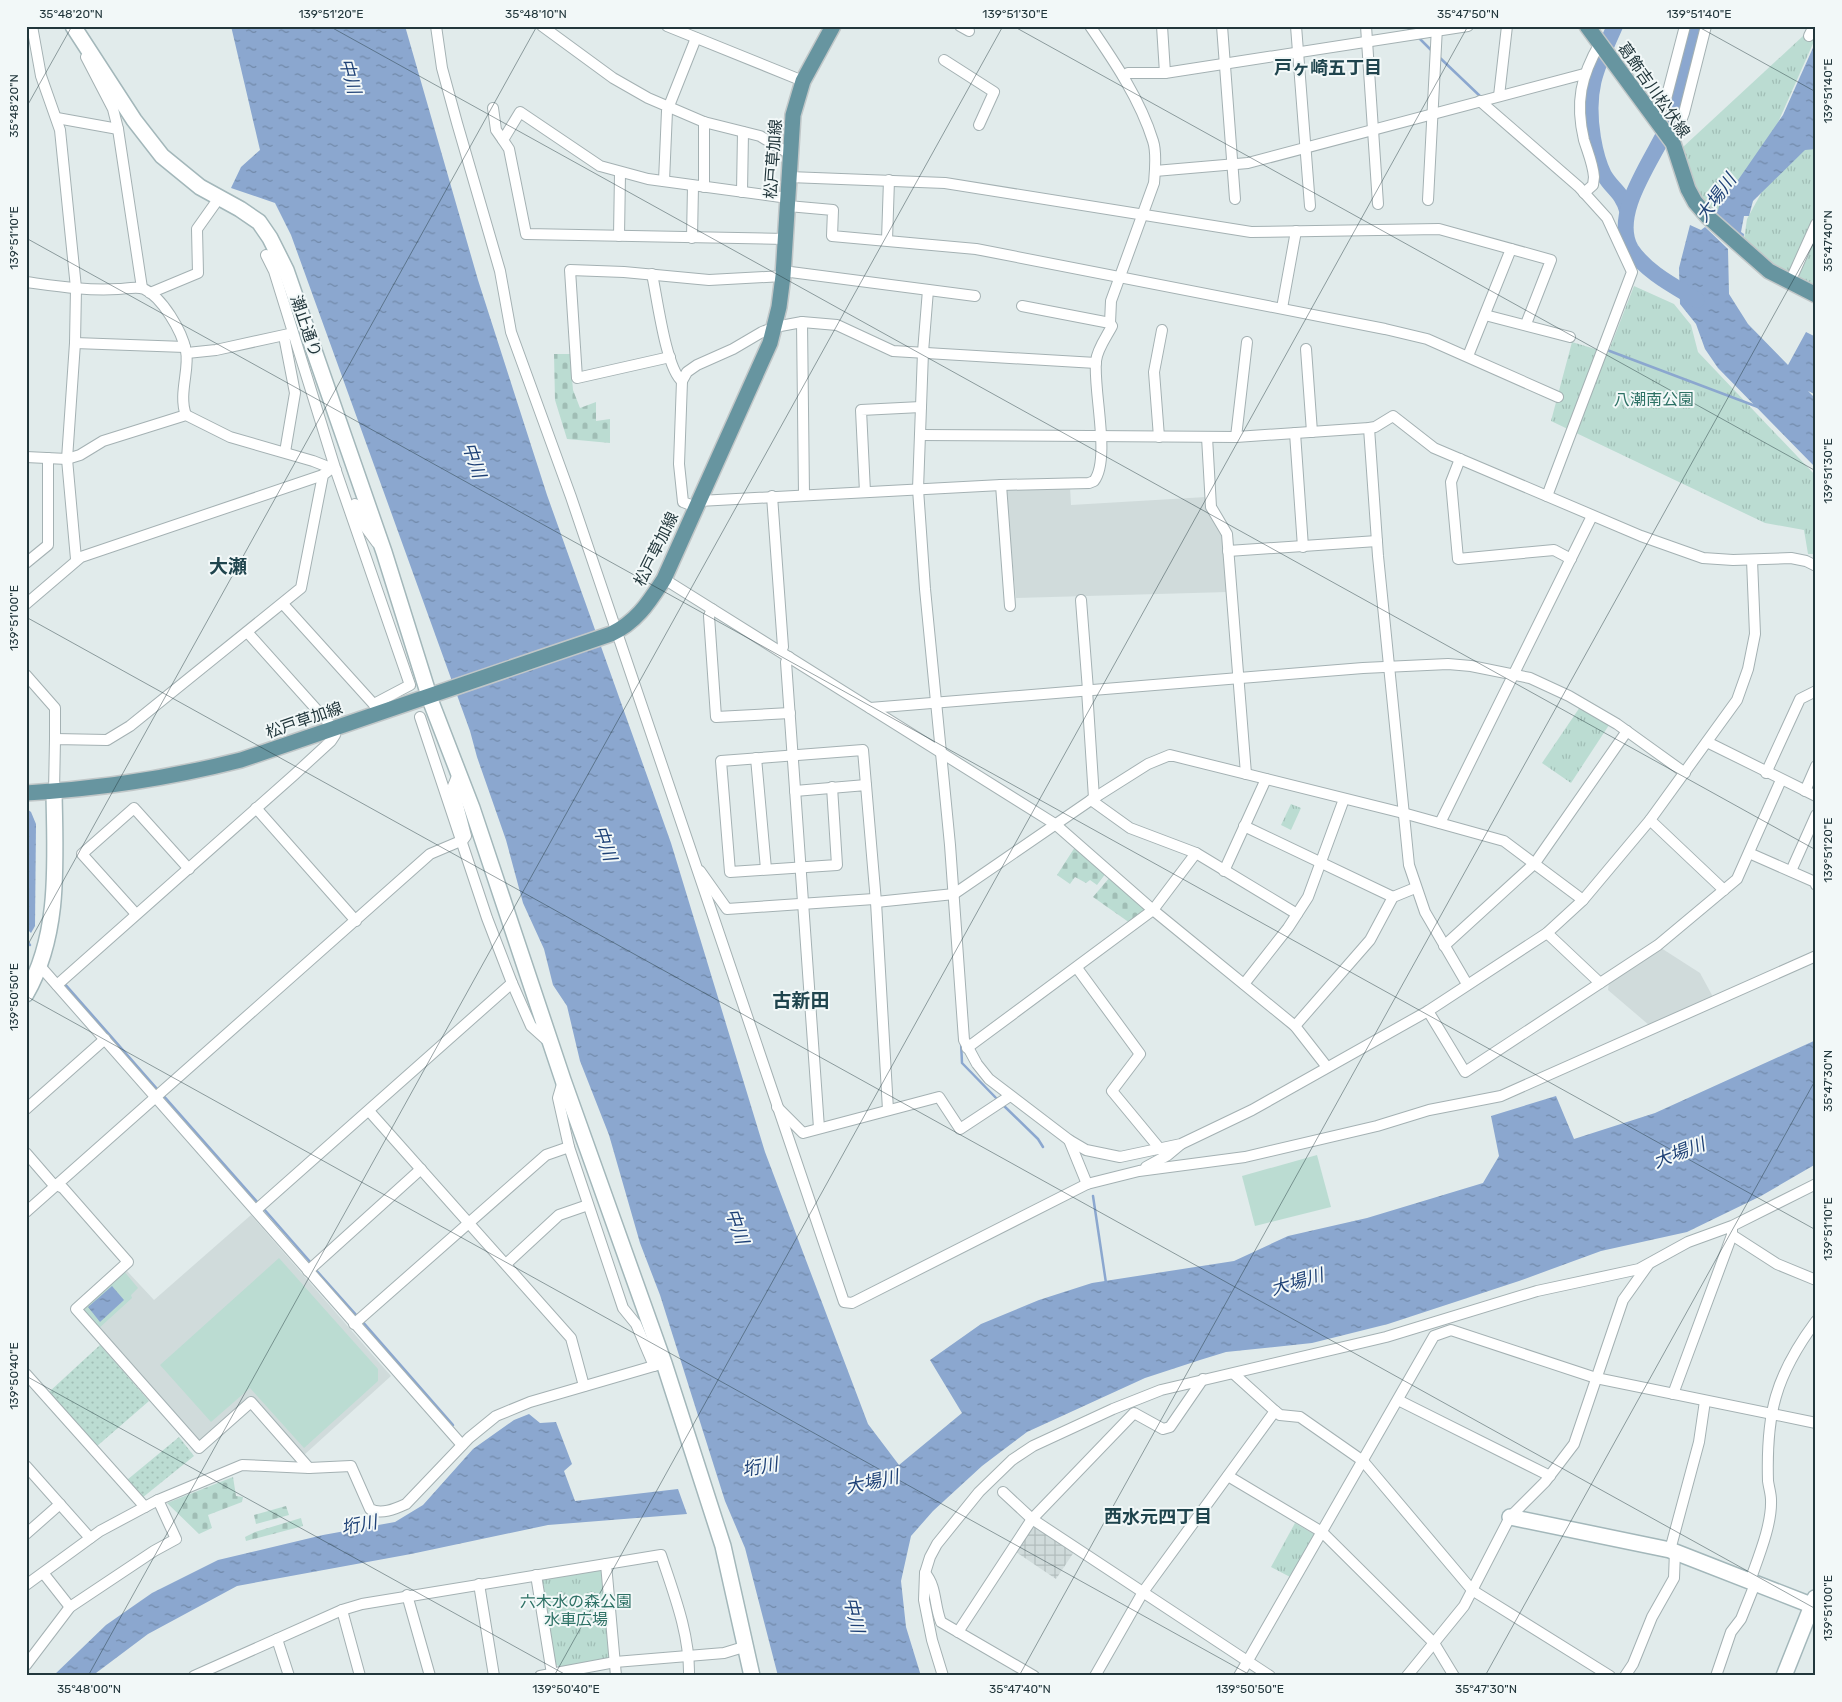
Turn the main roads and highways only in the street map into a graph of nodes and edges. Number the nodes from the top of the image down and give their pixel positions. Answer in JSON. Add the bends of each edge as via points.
{"nodes":[{"id":1,"x":833,"y":26,"type":"edge"},
{"id":2,"x":1586,"y":26,"type":"edge"},
{"id":3,"x":1816,"y":295,"type":"edge"},
{"id":4,"x":26,"y":792,"type":"edge"}],
"edges":[{"from":1,"to":4,"type":"main road","name":"松戸草加線","via":[[803,81],[794,115],[783,273],[775,327],[664,579],[632,622],[614,632],[435,694],[378,708],[334,729],[274,750],[201,770],[114,786]]},
{"from":2,"to":3,"type":"main road","name":"葛飾吉川松伏線","via":[[1671,140],[1695,202],[1743,251],[1769,271]]}]}
